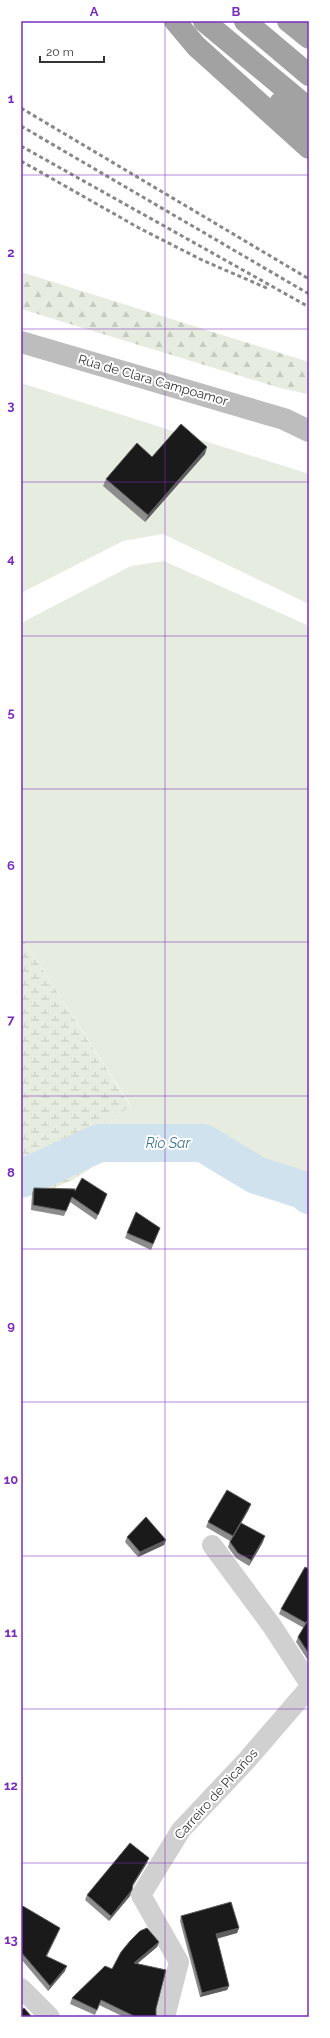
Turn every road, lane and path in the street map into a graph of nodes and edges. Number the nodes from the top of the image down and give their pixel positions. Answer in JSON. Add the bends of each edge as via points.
{"nodes":[{"id":1,"x":174,"y":21,"type":"edge"},
{"id":2,"x":180,"y":21,"type":"edge"},
{"id":3,"x":204,"y":21,"type":"edge"},
{"id":4,"x":245,"y":21,"type":"edge"},
{"id":5,"x":288,"y":21,"type":"edge"},
{"id":6,"x":309,"y":38,"type":"edge"},
{"id":7,"x":309,"y":75,"type":"edge"},
{"id":8,"x":309,"y":109,"type":"edge"},
{"id":9,"x":309,"y":127,"type":"edge"},
{"id":10,"x":309,"y":148,"type":"edge"},
{"id":11,"x":21,"y":342,"type":"edge"},
{"id":12,"x":284,"y":419,"type":"junction"},
{"id":13,"x":309,"y":419,"type":"edge"},
{"id":14,"x":309,"y":431,"type":"edge"},
{"id":15,"x":212,"y":1545,"type":"dead end"},
{"id":16,"x":309,"y":1683,"type":"edge"},
{"id":17,"x":309,"y":1688,"type":"edge"},
{"id":18,"x":21,"y":1988,"type":"edge"},
{"id":19,"x":50,"y":2017,"type":"edge"},
{"id":20,"x":165,"y":2017,"type":"edge"}],
"edges":[{"from":1,"to":10,"type":"highway","via":[[208,57]]},
{"from":2,"to":9,"type":"highway"},
{"from":3,"to":8,"type":"highway"},
{"from":4,"to":7,"type":"highway"},
{"from":5,"to":6,"type":"highway"},
{"from":11,"to":12,"type":"main road","name":"Rúa de Clara Campoamor"},
{"from":12,"to":13,"type":"main road","name":"Rúa de Clara Campoamor"},
{"from":12,"to":14,"type":"main road","name":"Rúa de Clara Campoamor"},
{"from":15,"to":16,"type":"street","via":[[272,1626]]},
{"from":17,"to":20,"type":"street","name":"Carreiro de Picaños","via":[[247,1760],[181,1830],[141,1895],[179,1962]]},
{"from":18,"to":19,"type":"street"}]}
